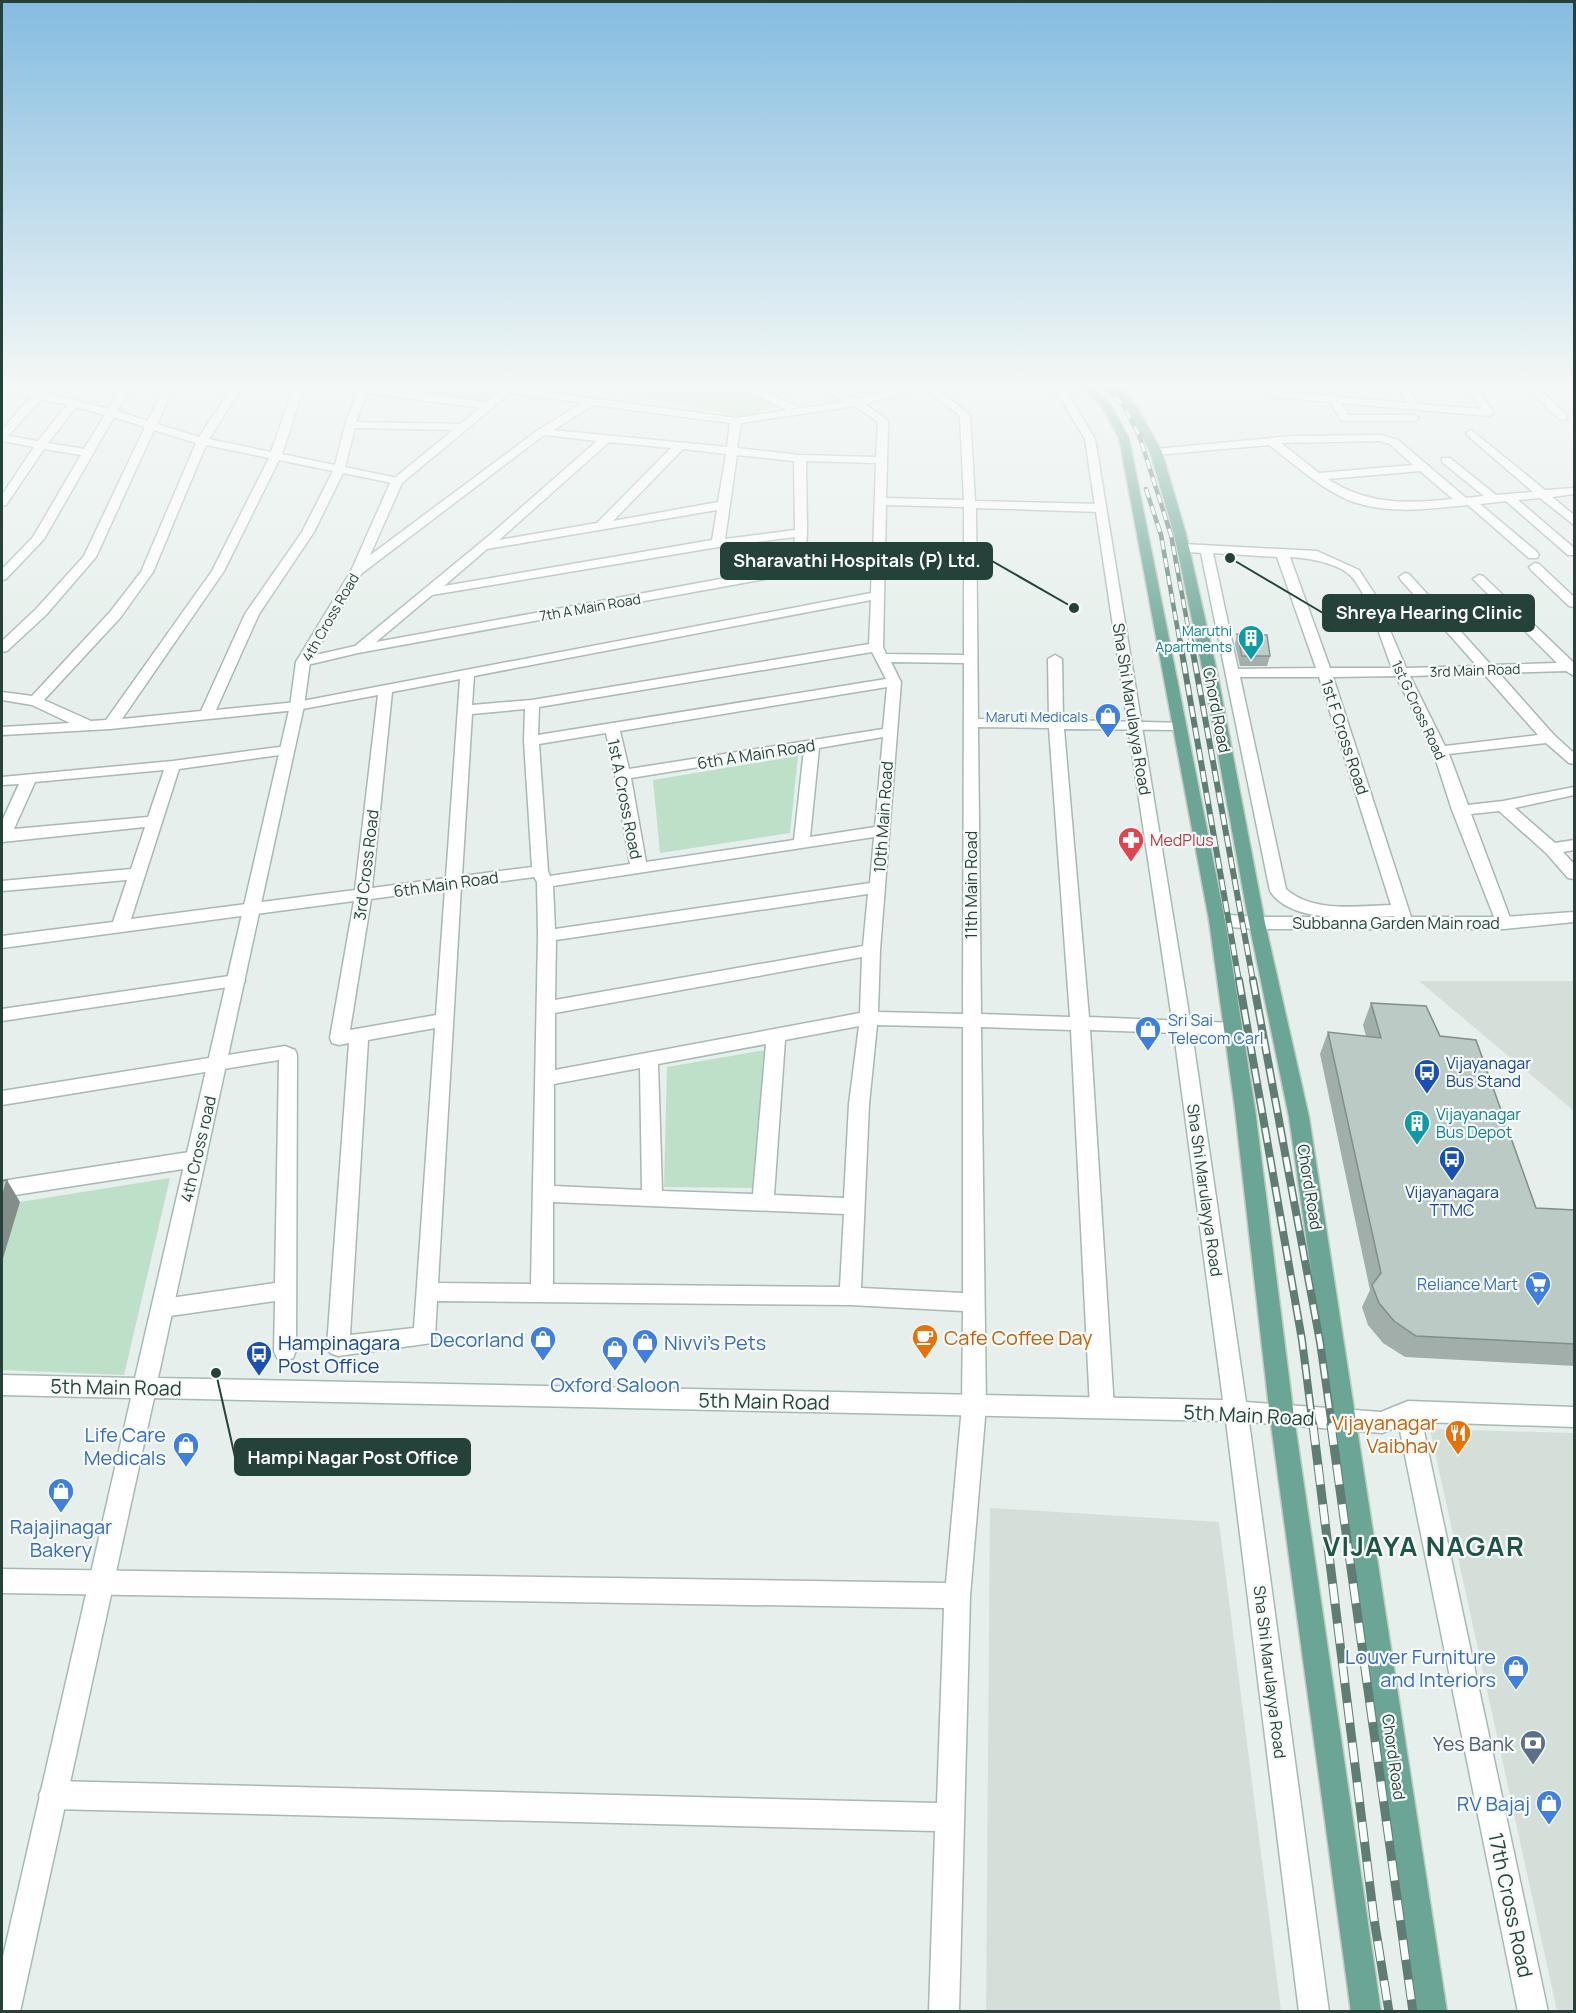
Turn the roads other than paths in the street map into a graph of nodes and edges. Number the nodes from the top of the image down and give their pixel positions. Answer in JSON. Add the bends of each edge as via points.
{"nodes":[{"id":1,"x":19,"y":478,"type":"edge"},
{"id":2,"x":72,"y":478,"type":"edge"},
{"id":3,"x":128,"y":478,"type":"edge"},
{"id":4,"x":186,"y":478,"type":"edge"},
{"id":5,"x":265,"y":478,"type":"edge"},
{"id":6,"x":335,"y":478,"type":"edge"},
{"id":7,"x":381,"y":478,"type":"edge"},
{"id":8,"x":401,"y":478,"type":"edge"},
{"id":9,"x":481,"y":478,"type":"edge"},
{"id":10,"x":562,"y":478,"type":"edge"},
{"id":11,"x":648,"y":478,"type":"edge"},
{"id":12,"x":728,"y":478,"type":"edge"},
{"id":13,"x":800,"y":478,"type":"edge"},
{"id":14,"x":881,"y":478,"type":"edge"},
{"id":15,"x":968,"y":478,"type":"edge"},
{"id":16,"x":1096,"y":478,"type":"edge"},
{"id":17,"x":1132,"y":478,"type":"edge"},
{"id":18,"x":1163,"y":478,"type":"edge"},
{"id":19,"x":1321,"y":478,"type":"edge"},
{"id":20,"x":1437,"y":478,"type":"edge"},
{"id":21,"x":1468,"y":478,"type":"edge"},
{"id":22,"x":1524,"y":478,"type":"edge"},
{"id":23,"x":397,"y":481,"type":"junction"},
{"id":24,"x":1575,"y":491,"type":"edge"},
{"id":25,"x":1543,"y":494,"type":"junction"},
{"id":26,"x":1508,"y":497,"type":"junction"},
{"id":27,"x":1494,"y":499,"type":"junction"},
{"id":28,"x":880,"y":501,"type":"junction"},
{"id":29,"x":1467,"y":502,"type":"junction"},
{"id":30,"x":2,"y":503,"type":"edge"},
{"id":31,"x":970,"y":504,"type":"junction"},
{"id":32,"x":724,"y":506,"type":"junction"},
{"id":33,"x":1100,"y":508,"type":"junction"},
{"id":34,"x":1575,"y":521,"type":"edge"},
{"id":35,"x":600,"y":527,"type":"junction"},
{"id":36,"x":801,"y":533,"type":"junction"},
{"id":37,"x":718,"y":543,"type":"junction"},
{"id":38,"x":484,"y":547,"type":"junction"},
{"id":39,"x":1183,"y":548,"type":"junction"},
{"id":40,"x":1206,"y":549,"type":"junction"},
{"id":41,"x":1282,"y":552,"type":"junction"},
{"id":42,"x":1572,"y":552,"type":"dead end"},
{"id":43,"x":879,"y":558,"type":"junction"},
{"id":44,"x":798,"y":569,"type":"junction"},
{"id":45,"x":357,"y":571,"type":"junction"},
{"id":46,"x":2,"y":576,"type":"edge"},
{"id":47,"x":1405,"y":577,"type":"dead end"},
{"id":48,"x":1479,"y":579,"type":"dead end"},
{"id":49,"x":429,"y":592,"type":"junction"},
{"id":50,"x":879,"y":595,"type":"junction"},
{"id":51,"x":1575,"y":603,"type":"edge"},
{"id":52,"x":2,"y":648,"type":"edge"},
{"id":53,"x":358,"y":649,"type":"junction"},
{"id":54,"x":879,"y":652,"type":"junction"},
{"id":55,"x":970,"y":659,"type":"junction"},
{"id":56,"x":1055,"y":659,"type":"dead end"},
{"id":57,"x":303,"y":662,"type":"junction"},
{"id":58,"x":1573,"y":669,"type":"edge"},
{"id":59,"x":1489,"y":670,"type":"junction"},
{"id":60,"x":1401,"y":672,"type":"junction"},
{"id":61,"x":1231,"y":673,"type":"junction"},
{"id":62,"x":1325,"y":673,"type":"junction"},
{"id":63,"x":467,"y":675,"type":"junction"},
{"id":64,"x":894,"y":682,"type":"junction"},
{"id":65,"x":385,"y":691,"type":"junction"},
{"id":66,"x":2,"y":696,"type":"edge"},
{"id":67,"x":35,"y":701,"type":"junction"},
{"id":68,"x":532,"y":704,"type":"junction"},
{"id":69,"x":297,"y":706,"type":"junction"},
{"id":70,"x":464,"y":710,"type":"junction"},
{"id":71,"x":206,"y":715,"type":"junction"},
{"id":72,"x":971,"y":723,"type":"junction"},
{"id":73,"x":110,"y":725,"type":"junction"},
{"id":74,"x":1056,"y":725,"type":"junction"},
{"id":75,"x":89,"y":726,"type":"junction"},
{"id":76,"x":1135,"y":726,"type":"junction"},
{"id":77,"x":1180,"y":726,"type":"junction"},
{"id":78,"x":612,"y":729,"type":"junction"},
{"id":79,"x":2,"y":731,"type":"edge"},
{"id":80,"x":889,"y":732,"type":"junction"},
{"id":81,"x":1549,"y":738,"type":"junction"},
{"id":82,"x":531,"y":741,"type":"junction"},
{"id":83,"x":812,"y":746,"type":"junction"},
{"id":84,"x":287,"y":750,"type":"junction"},
{"id":85,"x":1440,"y":751,"type":"junction"},
{"id":86,"x":1575,"y":759,"type":"edge"},
{"id":87,"x":173,"y":765,"type":"junction"},
{"id":88,"x":623,"y":776,"type":"junction"},
{"id":89,"x":29,"y":778,"type":"junction"},
{"id":90,"x":2,"y":781,"type":"edge"},
{"id":91,"x":1575,"y":791,"type":"edge"},
{"id":92,"x":1503,"y":806,"type":"junction"},
{"id":93,"x":1460,"y":810,"type":"junction"},
{"id":94,"x":154,"y":820,"type":"junction"},
{"id":95,"x":883,"y":831,"type":"junction"},
{"id":96,"x":2,"y":836,"type":"edge"},
{"id":97,"x":801,"y":844,"type":"junction"},
{"id":98,"x":1575,"y":845,"type":"edge"},
{"id":99,"x":1552,"y":849,"type":"junction"},
{"id":100,"x":639,"y":868,"type":"junction"},
{"id":101,"x":137,"y":874,"type":"junction"},
{"id":102,"x":1575,"y":874,"type":"edge"},
{"id":103,"x":543,"y":877,"type":"junction"},
{"id":104,"x":454,"y":882,"type":"junction"},
{"id":105,"x":2,"y":886,"type":"edge"},
{"id":106,"x":878,"y":887,"type":"junction"},
{"id":107,"x":363,"y":895,"type":"junction"},
{"id":108,"x":251,"y":910,"type":"junction"},
{"id":109,"x":1403,"y":917,"type":"junction"},
{"id":110,"x":1575,"y":917,"type":"edge"},
{"id":111,"x":1217,"y":920,"type":"junction"},
{"id":112,"x":1257,"y":923,"type":"junction"},
{"id":113,"x":1504,"y":923,"type":"junction"},
{"id":114,"x":120,"y":927,"type":"junction"},
{"id":115,"x":547,"y":936,"type":"junction"},
{"id":116,"x":2,"y":942,"type":"edge"},
{"id":117,"x":871,"y":950,"type":"junction"},
{"id":118,"x":236,"y":981,"type":"junction"},
{"id":119,"x":546,"y":1008,"type":"junction"},
{"id":120,"x":2,"y":1015,"type":"edge"},
{"id":121,"x":869,"y":1018,"type":"junction"},
{"id":122,"x":445,"y":1020,"type":"junction"},
{"id":123,"x":972,"y":1020,"type":"junction"},
{"id":124,"x":1080,"y":1023,"type":"junction"},
{"id":125,"x":1182,"y":1026,"type":"junction"},
{"id":126,"x":1234,"y":1029,"type":"junction"},
{"id":127,"x":349,"y":1036,"type":"junction"},
{"id":128,"x":776,"y":1036,"type":"junction"},
{"id":129,"x":649,"y":1060,"type":"junction"},
{"id":130,"x":217,"y":1064,"type":"junction"},
{"id":131,"x":545,"y":1079,"type":"junction"},
{"id":132,"x":2,"y":1098,"type":"edge"},
{"id":133,"x":196,"y":1159,"type":"junction"},
{"id":134,"x":2,"y":1189,"type":"edge"},
{"id":135,"x":543,"y":1194,"type":"junction"},
{"id":136,"x":652,"y":1198,"type":"junction"},
{"id":137,"x":763,"y":1201,"type":"junction"},
{"id":138,"x":853,"y":1206,"type":"junction"},
{"id":139,"x":287,"y":1290,"type":"junction"},
{"id":140,"x":429,"y":1292,"type":"junction"},
{"id":141,"x":542,"y":1292,"type":"junction"},
{"id":142,"x":850,"y":1296,"type":"junction"},
{"id":143,"x":974,"y":1303,"type":"junction"},
{"id":144,"x":163,"y":1308,"type":"junction"},
{"id":145,"x":285,"y":1351,"type":"dead end"},
{"id":146,"x":2,"y":1385,"type":"edge"},
{"id":147,"x":145,"y":1387,"type":"junction"},
{"id":148,"x":974,"y":1406,"type":"junction"},
{"id":149,"x":1102,"y":1408,"type":"junction"},
{"id":150,"x":1408,"y":1411,"type":"junction"},
{"id":151,"x":1236,"y":1412,"type":"junction"},
{"id":152,"x":1282,"y":1417,"type":"junction"},
{"id":153,"x":1575,"y":1418,"type":"edge"},
{"id":154,"x":1345,"y":1421,"type":"junction"},
{"id":155,"x":2,"y":1581,"type":"edge"},
{"id":156,"x":101,"y":1583,"type":"junction"},
{"id":157,"x":957,"y":1596,"type":"junction"},
{"id":158,"x":53,"y":1795,"type":"junction"},
{"id":159,"x":950,"y":1817,"type":"junction"},
{"id":160,"x":5,"y":2012,"type":"edge"},
{"id":161,"x":944,"y":2012,"type":"edge"},
{"id":162,"x":1314,"y":2012,"type":"edge"},
{"id":163,"x":1366,"y":2012,"type":"edge"},
{"id":164,"x":1432,"y":2012,"type":"edge"},
{"id":165,"x":1533,"y":2012,"type":"edge"}],
"edges":[{"from":1,"to":30,"type":"street"},
{"from":2,"to":46,"type":"street","via":[[38,539]]},
{"from":3,"to":52,"type":"street","via":[[90,557],[41,612]]},
{"from":4,"to":67,"type":"street","via":[[147,572],[115,615]]},
{"from":5,"to":73,"type":"street","via":[[218,571]]},
{"from":6,"to":71,"type":"street","via":[[308,532],[252,614]]},
{"from":7,"to":23,"type":"street"},
{"from":8,"to":23,"type":"street","name":"4th Cross Road"},
{"from":9,"to":45,"type":"street"},
{"from":10,"to":38,"type":"street"},
{"from":11,"to":35,"type":"street"},
{"from":12,"to":32,"type":"street"},
{"from":13,"to":36,"type":"street"},
{"from":14,"to":28,"type":"street"},
{"from":15,"to":31,"type":"street","name":"11th Main Road"},
{"from":16,"to":33,"type":"street","name":"Sha Shi Marulayya Road"},
{"from":17,"to":77,"type":"main road"},
{"from":18,"to":39,"type":"main road","name":"Chord Road"},
{"from":19,"to":29,"type":"street","via":[[1366,502],[1420,507]]},
{"from":20,"to":29,"type":"street"},
{"from":21,"to":27,"type":"street"},
{"from":22,"to":25,"type":"street"},
{"from":23,"to":45,"type":"street","name":"4th Cross Road"},
{"from":24,"to":25,"type":"street"},
{"from":25,"to":26,"type":"street"},
{"from":25,"to":34,"type":"street"},
{"from":26,"to":27,"type":"street"},
{"from":26,"to":42,"type":"street"},
{"from":27,"to":29,"type":"street"},
{"from":28,"to":31,"type":"street"},
{"from":28,"to":43,"type":"street"},
{"from":29,"to":51,"type":"street"},
{"from":31,"to":33,"type":"street"},
{"from":31,"to":55,"type":"street","name":"11th Main Road"},
{"from":32,"to":35,"type":"street"},
{"from":32,"to":37,"type":"street"},
{"from":33,"to":76,"type":"street","name":"Sha Shi Marulayya Road"},
{"from":35,"to":38,"type":"street"},
{"from":36,"to":37,"type":"street"},
{"from":36,"to":44,"type":"street"},
{"from":37,"to":49,"type":"street"},
{"from":38,"to":49,"type":"street"},
{"from":39,"to":40,"type":"street","name":"1st G Cross Road"},
{"from":39,"to":112,"type":"main road","name":"Chord Road"},
{"from":40,"to":41,"type":"street","name":"1st G Cross Road"},
{"from":40,"to":61,"type":"street"},
{"from":41,"to":60,"type":"street","name":"1st G Cross Road","via":[[1317,555],[1354,573],[1368,593]]},
{"from":41,"to":62,"type":"street","name":"1st F Cross Road"},
{"from":43,"to":44,"type":"street","name":"7th A Main Road"},
{"from":43,"to":50,"type":"street"},
{"from":44,"to":53,"type":"street","name":"7th A Main Road"},
{"from":45,"to":57,"type":"street","name":"4th Cross Road"},
{"from":47,"to":59,"type":"street"},
{"from":48,"to":58,"type":"street"},
{"from":49,"to":53,"type":"street"},
{"from":50,"to":54,"type":"street"},
{"from":50,"to":63,"type":"street"},
{"from":53,"to":57,"type":"street","name":"7th A Main Road"},
{"from":54,"to":55,"type":"street"},
{"from":54,"to":64,"type":"street"},
{"from":54,"to":68,"type":"street"},
{"from":55,"to":72,"type":"street","name":"11th Main Road"},
{"from":56,"to":74,"type":"street"},
{"from":57,"to":69,"type":"street","name":"4th Cross Road"},
{"from":58,"to":59,"type":"street","name":"3rd Main Road"},
{"from":59,"to":60,"type":"street","name":"3rd Main Road"},
{"from":59,"to":81,"type":"street"},
{"from":60,"to":62,"type":"street","name":"3rd Main Road"},
{"from":60,"to":85,"type":"street","name":"1st G Cross Road"},
{"from":61,"to":62,"type":"street","name":"3rd Main Road"},
{"from":61,"to":109,"type":"street","via":[[1282,897],[1310,908]]},
{"from":62,"to":109,"type":"street","name":"1st F Cross Road"},
{"from":63,"to":65,"type":"street"},
{"from":63,"to":70,"type":"street"},
{"from":64,"to":78,"type":"street"},
{"from":64,"to":80,"type":"street","name":"10th Main Road"},
{"from":65,"to":69,"type":"street"},
{"from":65,"to":107,"type":"street","name":"3rd Cross Road"},
{"from":66,"to":67,"type":"street"},
{"from":67,"to":75,"type":"street"},
{"from":68,"to":70,"type":"street"},
{"from":68,"to":82,"type":"street"},
{"from":69,"to":71,"type":"street"},
{"from":69,"to":84,"type":"street","name":"4th Cross Road"},
{"from":70,"to":104,"type":"street"},
{"from":71,"to":73,"type":"street"},
{"from":72,"to":74,"type":"street"},
{"from":72,"to":123,"type":"street","name":"11th Main Road"},
{"from":73,"to":75,"type":"street"},
{"from":74,"to":76,"type":"street"},
{"from":74,"to":124,"type":"street"},
{"from":75,"to":79,"type":"street"},
{"from":76,"to":77,"type":"street"},
{"from":76,"to":125,"type":"street","name":"Sha Shi Marulayya Road"},
{"from":77,"to":111,"type":"main road"},
{"from":78,"to":82,"type":"street"},
{"from":78,"to":88,"type":"street","name":"1st A Cross Road"},
{"from":80,"to":83,"type":"street","name":"6th A Main Road"},
{"from":80,"to":95,"type":"street","name":"10th Main Road"},
{"from":81,"to":85,"type":"street"},
{"from":81,"to":86,"type":"street"},
{"from":82,"to":103,"type":"street"},
{"from":83,"to":88,"type":"street","name":"6th A Main Road"},
{"from":83,"to":97,"type":"street"},
{"from":84,"to":87,"type":"street"},
{"from":84,"to":108,"type":"street","name":"4th Cross Road"},
{"from":85,"to":93,"type":"street","name":"1st G Cross Road"},
{"from":87,"to":89,"type":"street"},
{"from":87,"to":94,"type":"street"},
{"from":88,"to":100,"type":"street","name":"1st A Cross Road"},
{"from":89,"to":90,"type":"street"},
{"from":89,"to":96,"type":"street"},
{"from":91,"to":92,"type":"street"},
{"from":92,"to":93,"type":"street"},
{"from":92,"to":99,"type":"street"},
{"from":93,"to":113,"type":"street","name":"1st G Cross Road"},
{"from":94,"to":96,"type":"street"},
{"from":94,"to":101,"type":"street"},
{"from":95,"to":97,"type":"street","name":"6th Main Road"},
{"from":95,"to":106,"type":"street","name":"10th Main Road"},
{"from":97,"to":100,"type":"street","name":"6th Main Road"},
{"from":98,"to":99,"type":"street"},
{"from":99,"to":102,"type":"street"},
{"from":100,"to":103,"type":"street","name":"6th Main Road"},
{"from":101,"to":105,"type":"street"},
{"from":101,"to":114,"type":"street"},
{"from":103,"to":104,"type":"street","name":"6th Main Road"},
{"from":103,"to":115,"type":"street"},
{"from":104,"to":107,"type":"street","name":"6th Main Road"},
{"from":104,"to":122,"type":"street"},
{"from":106,"to":115,"type":"street"},
{"from":106,"to":117,"type":"street","name":"10th Main Road"},
{"from":107,"to":108,"type":"street","name":"6th Main Road"},
{"from":107,"to":127,"type":"street","name":"3rd Cross Road"},
{"from":108,"to":114,"type":"street","name":"6th Main Road"},
{"from":108,"to":118,"type":"street","name":"4th Cross road"},
{"from":109,"to":112,"type":"street","name":"Subbanna Garden Main road"},
{"from":109,"to":113,"type":"street","name":"Subbanna Garden Main road"},
{"from":110,"to":113,"type":"street","name":"Subbanna Garden Main road"},
{"from":111,"to":112,"type":"street","name":"Subbanna Garden Main road"},
{"from":111,"to":126,"type":"main road"},
{"from":112,"to":154,"type":"main road","name":"Chord Road","via":[[1299,1117]]},
{"from":114,"to":116,"type":"street","name":"6th Main Road"},
{"from":115,"to":119,"type":"street"},
{"from":117,"to":119,"type":"street"},
{"from":117,"to":121,"type":"street","name":"10th Main Road"},
{"from":118,"to":120,"type":"street"},
{"from":118,"to":130,"type":"street","name":"4th Cross road"},
{"from":119,"to":131,"type":"street"},
{"from":121,"to":123,"type":"street"},
{"from":121,"to":128,"type":"street"},
{"from":121,"to":138,"type":"street","name":"10th Main Road"},
{"from":122,"to":127,"type":"street"},
{"from":122,"to":140,"type":"street"},
{"from":123,"to":124,"type":"street"},
{"from":123,"to":143,"type":"street","name":"11th Main Road"},
{"from":124,"to":125,"type":"street"},
{"from":124,"to":149,"type":"street"},
{"from":125,"to":126,"type":"street"},
{"from":125,"to":151,"type":"street","name":"Sha Shi Marulayya Road"},
{"from":126,"to":152,"type":"main road"},
{"from":127,"to":140,"type":"street","name":"3rd Cross Road","via":[[338,1346],[424,1336]]},
{"from":128,"to":129,"type":"street"},
{"from":128,"to":137,"type":"street"},
{"from":129,"to":131,"type":"street"},
{"from":129,"to":136,"type":"street"},
{"from":130,"to":132,"type":"street"},
{"from":130,"to":133,"type":"street","name":"4th Cross road"},
{"from":130,"to":139,"type":"street","via":[[285,1053],[288,1056]]},
{"from":131,"to":135,"type":"street"},
{"from":133,"to":134,"type":"street"},
{"from":133,"to":144,"type":"street","name":"4th Cross road"},
{"from":135,"to":136,"type":"street"},
{"from":135,"to":141,"type":"street"},
{"from":136,"to":137,"type":"street"},
{"from":137,"to":138,"type":"street"},
{"from":138,"to":142,"type":"street","name":"10th Main Road"},
{"from":139,"to":144,"type":"street"},
{"from":139,"to":145,"type":"street"},
{"from":140,"to":141,"type":"street"},
{"from":141,"to":142,"type":"street"},
{"from":142,"to":143,"type":"street"},
{"from":143,"to":148,"type":"street","name":"11th Main Road"},
{"from":144,"to":147,"type":"street","name":"4th Cross road"},
{"from":146,"to":147,"type":"street","name":"5th Main Road"},
{"from":147,"to":148,"type":"street","name":"5th Main Road"},
{"from":147,"to":156,"type":"street","name":"4th Cross road"},
{"from":148,"to":149,"type":"street","name":"5th Main Road"},
{"from":148,"to":157,"type":"street","name":"11th Main Road"},
{"from":149,"to":151,"type":"street","name":"5th Main Road"},
{"from":150,"to":153,"type":"street"},
{"from":150,"to":154,"type":"street","name":"5th Main Road","via":[[1382,1423]]},
{"from":150,"to":165,"type":"street","name":"17th Cross Road"},
{"from":151,"to":152,"type":"street","name":"5th Main Road"},
{"from":151,"to":162,"type":"street","name":"Sha Shi Marulayya Road"},
{"from":152,"to":154,"type":"street","name":"5th Main Road"},
{"from":152,"to":163,"type":"main road"},
{"from":154,"to":164,"type":"main road","name":"Chord Road"},
{"from":155,"to":156,"type":"street"},
{"from":156,"to":157,"type":"street"},
{"from":156,"to":158,"type":"street","name":"4th Cross road"},
{"from":157,"to":159,"type":"street","name":"11th Main Road"},
{"from":158,"to":159,"type":"street"},
{"from":158,"to":160,"type":"street","name":"4th Cross road"},
{"from":159,"to":161,"type":"street","name":"11th Main Road"}]}
